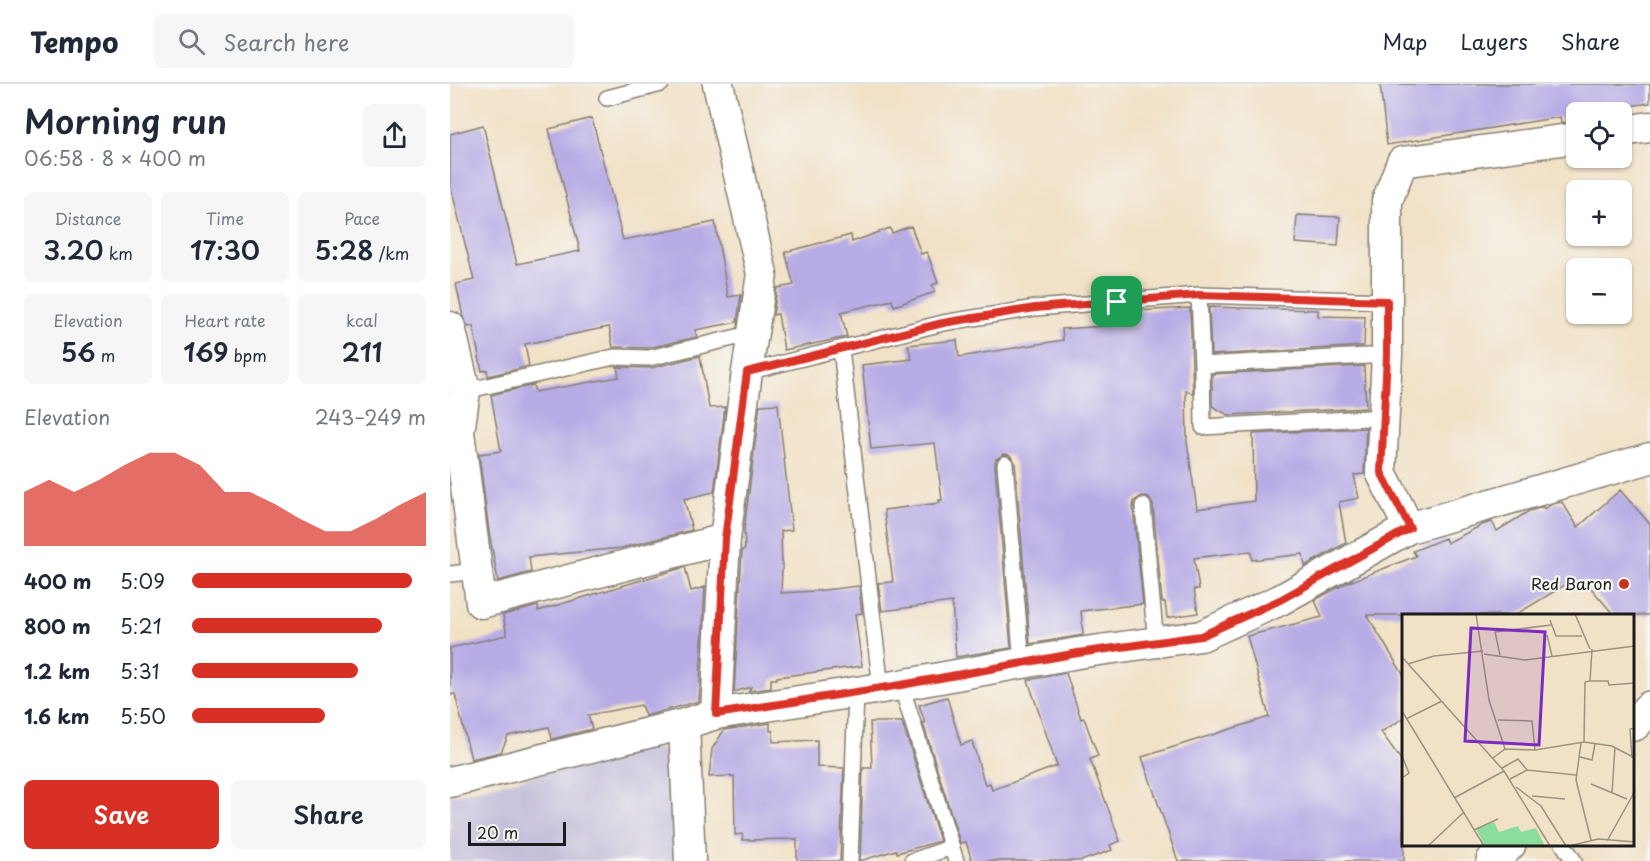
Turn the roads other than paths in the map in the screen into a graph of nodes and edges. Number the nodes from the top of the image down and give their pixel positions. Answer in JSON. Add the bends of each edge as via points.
{"nodes":[{"id":1,"x":661,"y":84,"type":"edge"},
{"id":2,"x":718,"y":84,"type":"edge"},
{"id":3,"x":607,"y":98,"type":"dead end"},
{"id":4,"x":1650,"y":127,"type":"edge"},
{"id":5,"x":1632,"y":130,"type":"edge"},
{"id":6,"x":1566,"y":139,"type":"edge"},
{"id":7,"x":1199,"y":295,"type":"junction"},
{"id":8,"x":1387,"y":301,"type":"junction"},
{"id":9,"x":450,"y":327,"type":"edge"},
{"id":10,"x":754,"y":333,"type":"junction"},
{"id":11,"x":841,"y":349,"type":"junction"},
{"id":12,"x":1387,"y":356,"type":"junction"},
{"id":13,"x":1202,"y":365,"type":"junction"},
{"id":14,"x":747,"y":372,"type":"junction"},
{"id":15,"x":465,"y":391,"type":"junction"},
{"id":16,"x":1385,"y":417,"type":"junction"},
{"id":17,"x":455,"y":446,"type":"edge"},
{"id":18,"x":1650,"y":458,"type":"edge"},
{"id":19,"x":1005,"y":464,"type":"dead end"},
{"id":20,"x":1143,"y":506,"type":"dead end"},
{"id":21,"x":1410,"y":528,"type":"junction"},
{"id":22,"x":725,"y":539,"type":"junction"},
{"id":23,"x":464,"y":573,"type":"edge"},
{"id":24,"x":1156,"y":643,"type":"junction"},
{"id":25,"x":1022,"y":663,"type":"junction"},
{"id":26,"x":879,"y":688,"type":"junction"},
{"id":27,"x":1650,"y":708,"type":"edge"},
{"id":28,"x":716,"y":714,"type":"junction"},
{"id":29,"x":1635,"y":723,"type":"edge"},
{"id":30,"x":684,"y":724,"type":"junction"},
{"id":31,"x":450,"y":782,"type":"edge"},
{"id":32,"x":1507,"y":846,"type":"edge"},
{"id":33,"x":1564,"y":846,"type":"edge"},
{"id":34,"x":954,"y":854,"type":"edge"},
{"id":35,"x":690,"y":861,"type":"edge"},
{"id":36,"x":850,"y":861,"type":"edge"},
{"id":37,"x":912,"y":861,"type":"edge"},
{"id":38,"x":1493,"y":861,"type":"edge"},
{"id":39,"x":1574,"y":861,"type":"edge"}],
"edges":[{"from":1,"to":3,"type":"lane"},
{"from":2,"to":10,"type":"street","via":[[762,274]]},
{"from":4,"to":5,"type":"street"},
{"from":6,"to":8,"type":"street","via":[[1402,162],[1387,201]]},
{"from":7,"to":8,"type":"lane"},
{"from":7,"to":11,"type":"lane","via":[[1035,308],[943,323]]},
{"from":7,"to":13,"type":"lane"},
{"from":8,"to":12,"type":"street"},
{"from":9,"to":15,"type":"street"},
{"from":10,"to":14,"type":"street"},
{"from":10,"to":15,"type":"lane","via":[[649,358],[614,357]]},
{"from":11,"to":14,"type":"lane"},
{"from":11,"to":26,"type":"lane"},
{"from":12,"to":13,"type":"lane"},
{"from":12,"to":16,"type":"street"},
{"from":13,"to":16,"type":"lane","via":[[1203,427]]},
{"from":14,"to":22,"type":"street"},
{"from":15,"to":17,"type":"street"},
{"from":16,"to":21,"type":"street","via":[[1381,472]]},
{"from":17,"to":23,"type":"street"},
{"from":18,"to":21,"type":"street"},
{"from":19,"to":25,"type":"lane"},
{"from":20,"to":24,"type":"lane"},
{"from":21,"to":24,"type":"street","via":[[1280,600],[1201,636]]},
{"from":22,"to":23,"type":"street","via":[[482,610]]},
{"from":22,"to":28,"type":"street"},
{"from":24,"to":25,"type":"street"},
{"from":25,"to":26,"type":"street"},
{"from":26,"to":28,"type":"street"},
{"from":26,"to":34,"type":"lane"},
{"from":26,"to":36,"type":"lane"},
{"from":27,"to":29,"type":"street"},
{"from":28,"to":30,"type":"street"},
{"from":30,"to":31,"type":"street"},
{"from":30,"to":35,"type":"street"},
{"from":32,"to":38,"type":"street"},
{"from":33,"to":39,"type":"lane"},
{"from":34,"to":37,"type":"lane"}]}
